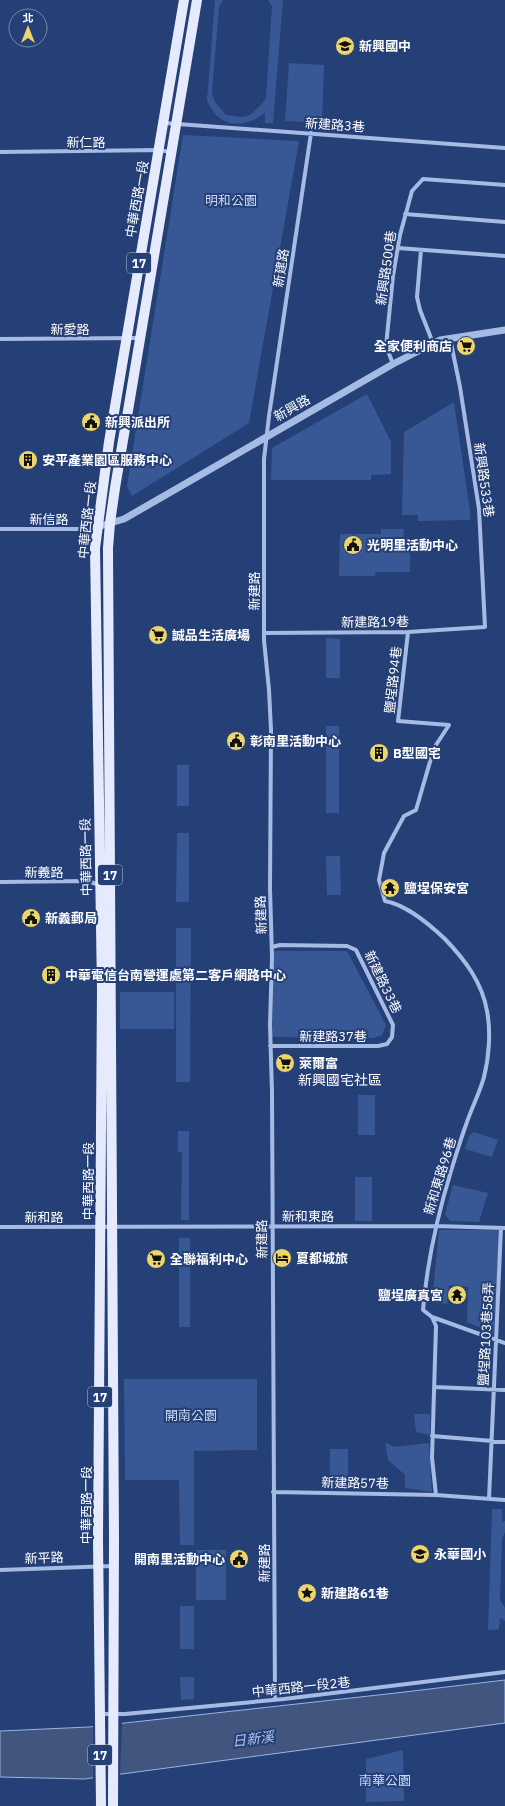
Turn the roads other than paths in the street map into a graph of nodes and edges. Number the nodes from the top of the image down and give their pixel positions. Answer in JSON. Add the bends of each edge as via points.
{"nodes":[{"id":1,"x":184,"y":0,"type":"edge"},
{"id":2,"x":197,"y":0,"type":"edge"},
{"id":3,"x":164,"y":123,"type":"junction"},
{"id":4,"x":176,"y":124,"type":"junction"},
{"id":5,"x":311,"y":134,"type":"junction"},
{"id":6,"x":505,"y":148,"type":"edge"},
{"id":7,"x":158,"y":150,"type":"junction"},
{"id":8,"x":0,"y":152,"type":"edge"},
{"id":9,"x":172,"y":152,"type":"junction"},
{"id":10,"x":505,"y":185,"type":"edge"},
{"id":11,"x":405,"y":214,"type":"junction"},
{"id":12,"x":505,"y":222,"type":"edge"},
{"id":13,"x":398,"y":248,"type":"junction"},
{"id":14,"x":422,"y":250,"type":"junction"},
{"id":15,"x":505,"y":256,"type":"edge"},
{"id":16,"x":505,"y":330,"type":"edge"},
{"id":17,"x":127,"y":338,"type":"junction"},
{"id":18,"x":140,"y":338,"type":"junction"},
{"id":19,"x":450,"y":338,"type":"junction"},
{"id":20,"x":0,"y":339,"type":"edge"},
{"id":21,"x":433,"y":343,"type":"junction"},
{"id":22,"x":393,"y":364,"type":"junction"},
{"id":23,"x":266,"y":438,"type":"junction"},
{"id":24,"x":110,"y":523,"type":"junction"},
{"id":25,"x":97,"y":527,"type":"junction"},
{"id":26,"x":0,"y":529,"type":"edge"},
{"id":27,"x":485,"y":627,"type":"joint"},
{"id":28,"x":408,"y":632,"type":"junction"},
{"id":29,"x":264,"y":633,"type":"junction"},
{"id":30,"x":379,"y":880,"type":"joint"},
{"id":31,"x":0,"y":882,"type":"edge"},
{"id":32,"x":100,"y":885,"type":"junction"},
{"id":33,"x":110,"y":891,"type":"junction"},
{"id":34,"x":272,"y":947,"type":"junction"},
{"id":35,"x":392,"y":1037,"type":"joint"},
{"id":36,"x":270,"y":1046,"type":"junction"},
{"id":37,"x":272,"y":1226,"type":"junction"},
{"id":38,"x":435,"y":1226,"type":"junction"},
{"id":39,"x":0,"y":1227,"type":"edge"},
{"id":40,"x":101,"y":1227,"type":"junction"},
{"id":41,"x":112,"y":1227,"type":"junction"},
{"id":42,"x":503,"y":1228,"type":"edge"},
{"id":43,"x":432,"y":1317,"type":"junction"},
{"id":44,"x":497,"y":1341,"type":"junction"},
{"id":45,"x":505,"y":1343,"type":"edge"},
{"id":46,"x":434,"y":1387,"type":"junction"},
{"id":47,"x":494,"y":1390,"type":"junction"},
{"id":48,"x":505,"y":1390,"type":"edge"},
{"id":49,"x":432,"y":1436,"type":"junction"},
{"id":50,"x":491,"y":1441,"type":"junction"},
{"id":51,"x":505,"y":1442,"type":"edge"},
{"id":52,"x":274,"y":1492,"type":"junction"},
{"id":53,"x":436,"y":1495,"type":"junction"},
{"id":54,"x":489,"y":1499,"type":"junction"},
{"id":55,"x":505,"y":1500,"type":"edge"},
{"id":56,"x":113,"y":1566,"type":"junction"},
{"id":57,"x":99,"y":1567,"type":"junction"},
{"id":58,"x":0,"y":1570,"type":"edge"},
{"id":59,"x":505,"y":1672,"type":"edge"},
{"id":60,"x":275,"y":1700,"type":"junction"},
{"id":61,"x":113,"y":1717,"type":"junction"},
{"id":62,"x":100,"y":1718,"type":"junction"},
{"id":63,"x":101,"y":1806,"type":"edge"},
{"id":64,"x":113,"y":1806,"type":"edge"}],
"edges":[{"from":1,"to":3,"type":"main road","name":"中華西路一段","number":"17"},
{"from":2,"to":4,"type":"main road","name":"中華西路一段","number":"17"},
{"from":3,"to":4,"type":"street","name":"新建路3巷"},
{"from":3,"to":7,"type":"main road","name":"中華西路一段","number":"17"},
{"from":4,"to":5,"type":"street","name":"新建路3巷"},
{"from":4,"to":9,"type":"main road","name":"中華西路一段","number":"17"},
{"from":5,"to":6,"type":"street","name":"新建路3巷"},
{"from":5,"to":23,"type":"street","name":"新建路"},
{"from":7,"to":8,"type":"street","name":"新仁路"},
{"from":7,"to":9,"type":"street","name":"新仁路"},
{"from":7,"to":17,"type":"main road","name":"中華西路一段","number":"17"},
{"from":9,"to":18,"type":"main road","name":"中華西路一段","number":"17"},
{"from":10,"to":11,"type":"street","name":"新興路500巷","via":[[423,179],[412,191]]},
{"from":11,"to":12,"type":"street"},
{"from":11,"to":13,"type":"street","name":"新興路500巷"},
{"from":13,"to":14,"type":"street"},
{"from":13,"to":22,"type":"street","name":"新興路500巷","via":[[386,346]]},
{"from":14,"to":15,"type":"street"},
{"from":14,"to":21,"type":"street","via":[[417,297]]},
{"from":16,"to":19,"type":"street","name":"新興路"},
{"from":17,"to":18,"type":"street","name":"新愛路"},
{"from":17,"to":20,"type":"street","name":"新愛路"},
{"from":17,"to":25,"type":"main road","name":"中華西路一段","number":"17"},
{"from":18,"to":24,"type":"main road","name":"中華西路一段","number":"17"},
{"from":19,"to":21,"type":"street","name":"新興路"},
{"from":19,"to":27,"type":"street","name":"新興路533巷","via":[[479,509]]},
{"from":21,"to":22,"type":"street","name":"新興路"},
{"from":22,"to":23,"type":"street","name":"新興路"},
{"from":23,"to":24,"type":"street","name":"新興路","via":[[124,519]]},
{"from":23,"to":29,"type":"street","name":"新建路"},
{"from":24,"to":25,"type":"street","name":"新興路"},
{"from":24,"to":33,"type":"main road","name":"中華西路一段","number":"17"},
{"from":25,"to":26,"type":"street","name":"新信路"},
{"from":25,"to":32,"type":"main road","name":"中華西路一段","number":"17","via":[[95,548]]},
{"from":27,"to":28,"type":"street","name":"新建路19巷"},
{"from":28,"to":29,"type":"street","name":"新建路19巷"},
{"from":28,"to":30,"type":"street","name":"鹽埕路94巷","via":[[398,721],[448,725],[434,748],[416,810],[404,816],[384,853]]},
{"from":29,"to":34,"type":"street","name":"新建路","via":[[270,690]]},
{"from":30,"to":38,"type":"street","name":"新和東路96巷","via":[[385,901],[394,902],[435,930],[458,953],[479,982],[488,1011],[489,1038],[484,1076]]},
{"from":31,"to":32,"type":"street","name":"新義路","via":[[88,881]]},
{"from":32,"to":33,"type":"street","name":"新義路"},
{"from":32,"to":40,"type":"main road","name":"中華西路一段","number":"17"},
{"from":33,"to":41,"type":"main road","name":"中華西路一段","number":"17"},
{"from":34,"to":35,"type":"street","name":"新建路33巷","via":[[347,946],[356,950],[393,1025]]},
{"from":34,"to":36,"type":"street","name":"新建路"},
{"from":35,"to":36,"type":"street","name":"新建路37巷","via":[[387,1044],[378,1046]]},
{"from":36,"to":37,"type":"street","name":"新建路"},
{"from":37,"to":38,"type":"street","name":"新和東路"},
{"from":37,"to":41,"type":"street","name":"新和東路"},
{"from":37,"to":52,"type":"street","name":"新建路"},
{"from":38,"to":42,"type":"street","name":"新和東路"},
{"from":38,"to":43,"type":"street","name":"新和東路96巷","via":[[423,1310]]},
{"from":39,"to":40,"type":"street","name":"新和路"},
{"from":40,"to":41,"type":"street","name":"新和路"},
{"from":40,"to":57,"type":"main road","name":"中華西路一段","number":"17"},
{"from":41,"to":56,"type":"main road","name":"中華西路一段","number":"17"},
{"from":42,"to":44,"type":"street","name":"鹽埕路103巷58弄"},
{"from":43,"to":44,"type":"street"},
{"from":43,"to":46,"type":"street","via":[[436,1326]]},
{"from":44,"to":45,"type":"street"},
{"from":44,"to":47,"type":"street","name":"鹽埕路103巷58弄"},
{"from":46,"to":47,"type":"street"},
{"from":46,"to":49,"type":"street"},
{"from":47,"to":48,"type":"street"},
{"from":47,"to":50,"type":"street","name":"鹽埕路103巷58弄"},
{"from":49,"to":50,"type":"street"},
{"from":49,"to":53,"type":"street"},
{"from":50,"to":51,"type":"street"},
{"from":50,"to":54,"type":"street","name":"鹽埕路103巷58弄"},
{"from":52,"to":53,"type":"street","name":"新建路57巷"},
{"from":52,"to":60,"type":"street","name":"新建路"},
{"from":53,"to":54,"type":"street","name":"新建路57巷"},
{"from":54,"to":55,"type":"street","name":"新建路57巷"},
{"from":56,"to":57,"type":"street","name":"新平路"},
{"from":56,"to":61,"type":"main road","name":"中華西路一段","number":"17"},
{"from":57,"to":58,"type":"street","name":"新平路"},
{"from":57,"to":62,"type":"main road","name":"中華西路一段","number":"17"},
{"from":59,"to":60,"type":"street","name":"中華西路一段2巷"},
{"from":60,"to":61,"type":"street","name":"中華西路一段2巷"},
{"from":61,"to":62,"type":"street","name":"中華西路一段2巷"},
{"from":61,"to":64,"type":"main road","number":"17"},
{"from":62,"to":63,"type":"main road","number":"17"}]}
